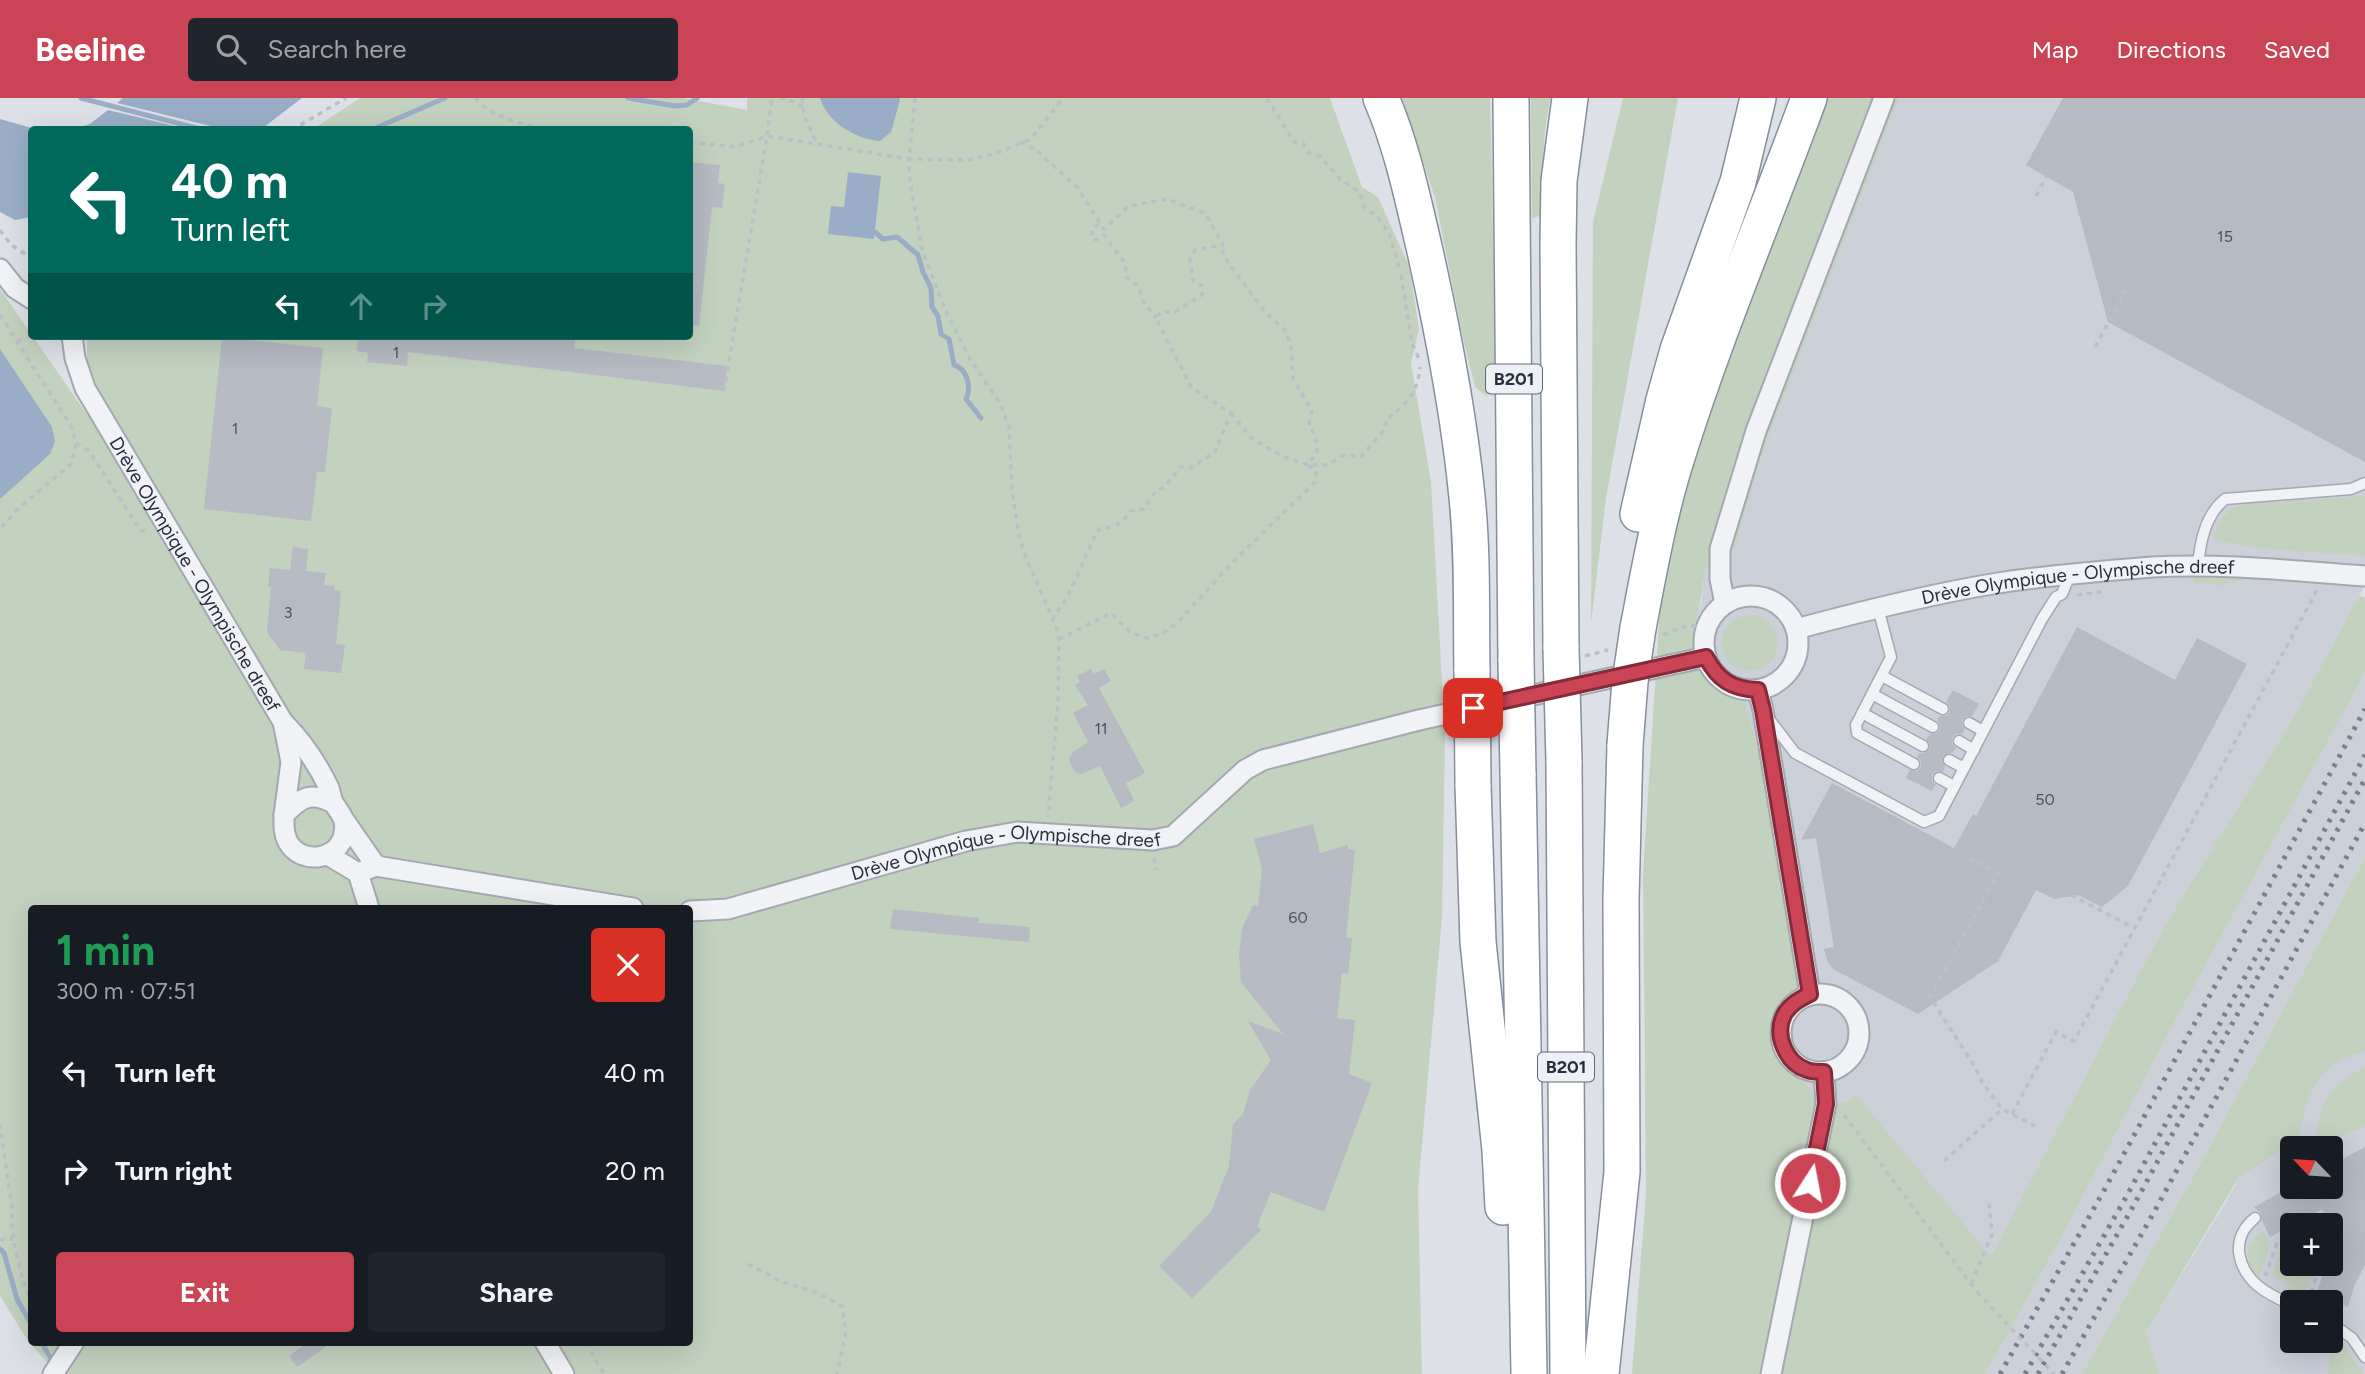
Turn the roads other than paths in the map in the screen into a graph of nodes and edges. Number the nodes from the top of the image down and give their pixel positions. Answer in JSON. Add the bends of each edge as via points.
{"nodes":[{"id":1,"x":1381,"y":98,"type":"edge"},
{"id":2,"x":1511,"y":98,"type":"edge"},
{"id":3,"x":1570,"y":98,"type":"edge"},
{"id":4,"x":1758,"y":98,"type":"edge"},
{"id":5,"x":1809,"y":98,"type":"edge"},
{"id":6,"x":1884,"y":98,"type":"edge"},
{"id":7,"x":0,"y":269,"type":"edge"},
{"id":8,"x":28,"y":296,"type":"edge"},
{"id":9,"x":73,"y":340,"type":"edge"},
{"id":10,"x":2365,"y":483,"type":"edge"},
{"id":11,"x":2197,"y":566,"type":"junction"},
{"id":12,"x":2070,"y":574,"type":"junction"},
{"id":13,"x":2365,"y":576,"type":"edge"},
{"id":14,"x":1726,"y":604,"type":"junction"},
{"id":15,"x":1878,"y":608,"type":"junction"},
{"id":16,"x":1796,"y":629,"type":"junction"},
{"id":17,"x":1638,"y":632,"type":"junction"},
{"id":18,"x":1706,"y":657,"type":"junction"},
{"id":19,"x":1882,"y":676,"type":"junction"},
{"id":20,"x":1758,"y":690,"type":"junction"},
{"id":21,"x":1872,"y":694,"type":"junction"},
{"id":22,"x":1943,"y":709,"type":"dead end"},
{"id":23,"x":1763,"y":710,"type":"junction"},
{"id":24,"x":1862,"y":713,"type":"junction"},
{"id":25,"x":283,"y":722,"type":"junction"},
{"id":26,"x":1969,"y":723,"type":"dead end"},
{"id":27,"x":1933,"y":727,"type":"dead end"},
{"id":28,"x":1983,"y":731,"type":"junction"},
{"id":29,"x":1959,"y":741,"type":"dead end"},
{"id":30,"x":1923,"y":746,"type":"dead end"},
{"id":31,"x":1974,"y":750,"type":"junction"},
{"id":32,"x":1949,"y":760,"type":"dead end"},
{"id":33,"x":1913,"y":764,"type":"dead end"},
{"id":34,"x":1964,"y":768,"type":"junction"},
{"id":35,"x":1939,"y":778,"type":"dead end"},
{"id":36,"x":1954,"y":786,"type":"junction"},
{"id":37,"x":333,"y":803,"type":"junction"},
{"id":38,"x":284,"y":815,"type":"junction"},
{"id":39,"x":344,"y":821,"type":"junction"},
{"id":40,"x":328,"y":855,"type":"junction"},
{"id":41,"x":376,"y":866,"type":"junction"},
{"id":42,"x":358,"y":873,"type":"junction"},
{"id":43,"x":368,"y":905,"type":"edge"},
{"id":44,"x":615,"y":905,"type":"edge"},
{"id":45,"x":693,"y":911,"type":"edge"},
{"id":46,"x":1810,"y":994,"type":"junction"},
{"id":47,"x":1824,"y":1072,"type":"junction"},
{"id":48,"x":2255,"y":1218,"type":"dead end"},
{"id":49,"x":2280,"y":1299,"type":"edge"},
{"id":50,"x":2343,"y":1332,"type":"edge"},
{"id":51,"x":71,"y":1346,"type":"edge"},
{"id":52,"x":547,"y":1346,"type":"edge"},
{"id":53,"x":2365,"y":1357,"type":"edge"},
{"id":54,"x":52,"y":1374,"type":"edge"},
{"id":55,"x":564,"y":1374,"type":"edge"},
{"id":56,"x":1511,"y":1374,"type":"edge"},
{"id":57,"x":1529,"y":1374,"type":"edge"},
{"id":58,"x":1568,"y":1374,"type":"edge"},
{"id":59,"x":1601,"y":1374,"type":"edge"},
{"id":60,"x":1772,"y":1374,"type":"edge"}],
"edges":[{"from":1,"to":56,"type":"highway","bridge":true,"via":[[1412,194],[1460,431],[1469,527],[1478,942],[1500,1150]]},
{"from":2,"to":57,"type":"highway","number":"B201","bridge":true},
{"from":3,"to":58,"type":"highway","number":"B201","bridge":true,"via":[[1559,181],[1558,244]]},
{"from":4,"to":17,"type":"highway","number":"B201","via":[[1738,182],[1664,400],[1625,574]]},
{"from":5,"to":17,"type":"highway","number":"B201","via":[[1676,459],[1655,537]]},
{"from":6,"to":14,"type":"street","via":[[1756,431],[1720,549]]},
{"from":7,"to":8,"type":"street"},
{"from":9,"to":25,"type":"street","name":"Drève Olympique - Olympische dreef","via":[[85,388]]},
{"from":10,"to":11,"type":"lane","via":[[2351,489],[2225,499],[2217,505],[2200,542]]},
{"from":11,"to":12,"type":"street","name":"Drève Olympique - Olympische dreef"},
{"from":11,"to":13,"type":"street","name":"Drève Olympique - Olympische dreef"},
{"from":12,"to":15,"type":"street","name":"Drève Olympique - Olympische dreef","via":[[1998,583]]},
{"from":12,"to":28,"type":"lane"},
{"from":14,"to":16,"type":"street","via":[[1738,598],[1766,598],[1785,610]]},
{"from":14,"to":18,"type":"street","via":[[1708,624]]},
{"from":15,"to":16,"type":"street","name":"Drève Olympique - Olympische dreef"},
{"from":15,"to":19,"type":"lane","via":[[1891,657]]},
{"from":16,"to":20,"type":"street","via":[[1795,661],[1786,675]]},
{"from":17,"to":59,"type":"highway","number":"B201","via":[[1615,747],[1602,901],[1607,1312]]},
{"from":18,"to":20,"type":"street","via":[[1726,683]]},
{"from":18,"to":45,"type":"street","name":"Drève Olympique - Olympische dreef","via":[[1263,760],[1173,836],[1153,840],[1017,832],[966,841],[729,909]]},
{"from":19,"to":21,"type":"lane"},
{"from":19,"to":22,"type":"lane"},
{"from":20,"to":23,"type":"street"},
{"from":21,"to":24,"type":"lane"},
{"from":21,"to":27,"type":"lane"},
{"from":23,"to":36,"type":"lane","via":[[1795,753],[1924,822],[1938,816]]},
{"from":23,"to":46,"type":"street"},
{"from":24,"to":30,"type":"lane"},
{"from":24,"to":33,"type":"lane","via":[[1857,733]]},
{"from":25,"to":37,"type":"street","name":"Drève Olympique - Olympische dreef","via":[[298,737]]},
{"from":25,"to":38,"type":"street","via":[[290,762]]},
{"from":26,"to":28,"type":"lane"},
{"from":28,"to":31,"type":"lane"},
{"from":29,"to":31,"type":"lane"},
{"from":31,"to":34,"type":"lane"},
{"from":32,"to":34,"type":"lane"},
{"from":34,"to":36,"type":"lane"},
{"from":35,"to":36,"type":"lane"},
{"from":37,"to":38,"type":"street","via":[[310,797],[298,801]]},
{"from":37,"to":39,"type":"street"},
{"from":38,"to":40,"type":"street","via":[[284,833],[296,852],[306,857]]},
{"from":39,"to":40,"type":"street","via":[[342,840]]},
{"from":39,"to":41,"type":"street"},
{"from":40,"to":42,"type":"street"},
{"from":41,"to":42,"type":"street"},
{"from":41,"to":44,"type":"street"},
{"from":42,"to":43,"type":"street"},
{"from":46,"to":47,"type":"street","via":[[1784,1015],[1780,1031],[1783,1048],[1807,1070]]},
{"from":46,"to":47,"type":"street","via":[[1831,995],[1849,1005],[1858,1024],[1852,1056]]},
{"from":47,"to":60,"type":"street","via":[[1826,1104]]},
{"from":48,"to":49,"type":"lane","via":[[2241,1235],[2242,1269],[2260,1288]]},
{"from":50,"to":53,"type":"lane"},
{"from":51,"to":54,"type":"street"},
{"from":52,"to":55,"type":"street"}]}
